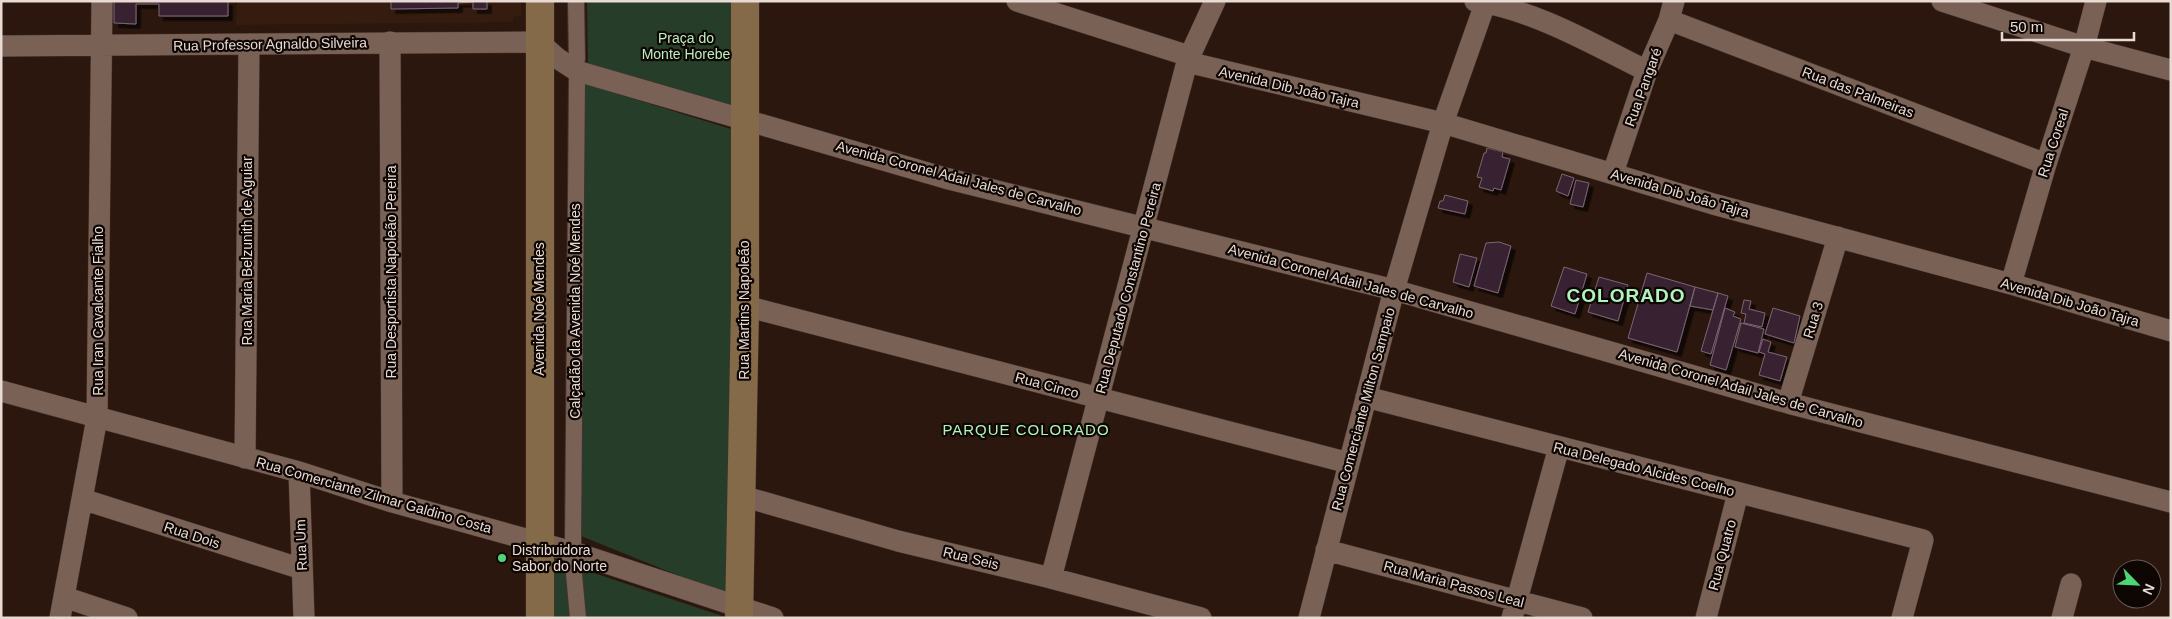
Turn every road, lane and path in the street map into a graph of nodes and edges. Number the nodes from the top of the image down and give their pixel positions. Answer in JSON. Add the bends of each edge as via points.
{"nodes":[{"id":1,"x":102,"y":1,"type":"edge"},
{"id":2,"x":540,"y":1,"type":"edge"},
{"id":3,"x":576,"y":1,"type":"edge"},
{"id":4,"x":745,"y":1,"type":"edge"},
{"id":5,"x":1017,"y":1,"type":"edge"},
{"id":6,"x":1215,"y":1,"type":"edge"},
{"id":7,"x":1942,"y":1,"type":"edge"},
{"id":8,"x":2096,"y":1,"type":"edge"},
{"id":9,"x":1482,"y":2,"type":"edge"},
{"id":10,"x":1671,"y":10,"type":"edge"},
{"id":11,"x":390,"y":42,"type":"junction"},
{"id":12,"x":539,"y":42,"type":"junction"},
{"id":13,"x":249,"y":44,"type":"junction"},
{"id":14,"x":1,"y":46,"type":"edge"},
{"id":15,"x":101,"y":47,"type":"junction"},
{"id":16,"x":2084,"y":48,"type":"junction"},
{"id":17,"x":577,"y":59,"type":"dead end"},
{"id":18,"x":1188,"y":59,"type":"junction"},
{"id":19,"x":2171,"y":70,"type":"edge"},
{"id":20,"x":1648,"y":71,"type":"junction"},
{"id":21,"x":577,"y":79,"type":"dead end"},
{"id":22,"x":744,"y":118,"type":"junction"},
{"id":23,"x":1443,"y":123,"type":"junction"},
{"id":24,"x":2046,"y":164,"type":"junction"},
{"id":25,"x":1613,"y":173,"type":"junction"},
{"id":26,"x":1145,"y":227,"type":"junction"},
{"id":27,"x":1838,"y":237,"type":"junction"},
{"id":28,"x":2011,"y":284,"type":"junction"},
{"id":29,"x":1394,"y":290,"type":"junction"},
{"id":30,"x":745,"y":306,"type":"junction"},
{"id":31,"x":2171,"y":331,"type":"edge"},
{"id":32,"x":1,"y":391,"type":"edge"},
{"id":33,"x":1366,"y":397,"type":"junction"},
{"id":34,"x":1098,"y":398,"type":"junction"},
{"id":35,"x":1788,"y":403,"type":"junction"},
{"id":36,"x":98,"y":418,"type":"junction"},
{"id":37,"x":1559,"y":447,"type":"junction"},
{"id":38,"x":245,"y":458,"type":"junction"},
{"id":39,"x":1349,"y":463,"type":"junction"},
{"id":40,"x":299,"y":472,"type":"junction"},
{"id":41,"x":1738,"y":493,"type":"junction"},
{"id":42,"x":742,"y":496,"type":"junction"},
{"id":43,"x":82,"y":499,"type":"junction"},
{"id":44,"x":392,"y":502,"type":"junction"},
{"id":45,"x":2171,"y":502,"type":"edge"},
{"id":46,"x":573,"y":542,"type":"dead end"},
{"id":47,"x":540,"y":544,"type":"junction"},
{"id":48,"x":1326,"y":550,"type":"junction"},
{"id":49,"x":573,"y":563,"type":"dead end"},
{"id":50,"x":302,"y":569,"type":"junction"},
{"id":51,"x":1051,"y":578,"type":"junction"},
{"id":52,"x":2071,"y":584,"type":"dead end"},
{"id":53,"x":64,"y":597,"type":"junction"},
{"id":54,"x":1514,"y":609,"type":"edge"},
{"id":55,"x":739,"y":613,"type":"edge"},
{"id":56,"x":60,"y":618,"type":"edge"},
{"id":57,"x":127,"y":618,"type":"edge"},
{"id":58,"x":304,"y":618,"type":"edge"},
{"id":59,"x":540,"y":618,"type":"edge"},
{"id":60,"x":578,"y":618,"type":"edge"},
{"id":61,"x":773,"y":618,"type":"edge"},
{"id":62,"x":1201,"y":618,"type":"edge"},
{"id":63,"x":1309,"y":618,"type":"edge"},
{"id":64,"x":1582,"y":618,"type":"edge"},
{"id":65,"x":1706,"y":618,"type":"edge"},
{"id":66,"x":1902,"y":618,"type":"edge"},
{"id":67,"x":2062,"y":618,"type":"edge"}],
"edges":[{"from":1,"to":15,"type":"street","name":"Rua Iran Cavalcante Fialho"},
{"from":2,"to":12,"type":"main road","name":"Avenida Noé Mendes"},
{"from":3,"to":17,"type":"street"},
{"from":4,"to":22,"type":"main road","name":"Rua Martins Napoleão"},
{"from":5,"to":18,"type":"street","name":"Avenida Dib João Tajra"},
{"from":6,"to":18,"type":"street","name":"Rua Deputado Constantino Pereira"},
{"from":7,"to":16,"type":"street"},
{"from":8,"to":16,"type":"street","name":"Rua Coreal"},
{"from":9,"to":20,"type":"street","via":[[1538,18]]},
{"from":9,"to":23,"type":"street","name":"Rua Comerciante Milton Sampaio"},
{"from":10,"to":20,"type":"street","name":"Rua Pangaré"},
{"from":10,"to":24,"type":"street","name":"Rua das Palmeiras"},
{"from":11,"to":12,"type":"street","name":"Rua Professor Agnaldo Silveira"},
{"from":11,"to":13,"type":"street","name":"Rua Professor Agnaldo Silveira"},
{"from":11,"to":44,"type":"street","name":"Rua Desportista Napoleão Pereira"},
{"from":12,"to":22,"type":"street","name":"Avenida Coronel Adail Jales de Carvalho","via":[[577,71]]},
{"from":12,"to":47,"type":"main road","name":"Avenida Noé Mendes"},
{"from":13,"to":15,"type":"street","name":"Rua Professor Agnaldo Silveira"},
{"from":13,"to":38,"type":"street","name":"Rua Maria Belzunith de Aguiar"},
{"from":14,"to":15,"type":"street","name":"Rua Professor Agnaldo Silveira"},
{"from":15,"to":36,"type":"street","name":"Rua Iran Cavalcante Fialho"},
{"from":16,"to":19,"type":"street"},
{"from":16,"to":24,"type":"street","name":"Rua Coreal"},
{"from":18,"to":23,"type":"street","name":"Avenida Dib João Tajra"},
{"from":18,"to":26,"type":"street","name":"Rua Deputado Constantino Pereira"},
{"from":20,"to":25,"type":"street","name":"Rua Pangaré"},
{"from":21,"to":46,"type":"street","name":"Calçadão da Avenida Noé Mendes"},
{"from":22,"to":26,"type":"street","name":"Avenida Coronel Adail Jales de Carvalho","via":[[945,178]]},
{"from":22,"to":30,"type":"main road","name":"Rua Martins Napoleão"},
{"from":23,"to":25,"type":"street","name":"Avenida Dib João Tajra"},
{"from":23,"to":29,"type":"street","name":"Rua Comerciante Milton Sampaio"},
{"from":24,"to":28,"type":"street","name":"Rua Coreal"},
{"from":25,"to":27,"type":"street","name":"Avenida Dib João Tajra"},
{"from":26,"to":29,"type":"street","name":"Avenida Coronel Adail Jales de Carvalho"},
{"from":26,"to":34,"type":"street","name":"Rua Deputado Constantino Pereira"},
{"from":27,"to":28,"type":"street","name":"Avenida Dib João Tajra"},
{"from":27,"to":35,"type":"street","name":"Rua 3"},
{"from":28,"to":31,"type":"street","name":"Avenida Dib João Tajra"},
{"from":29,"to":33,"type":"street","name":"Rua Comerciante Milton Sampaio"},
{"from":29,"to":35,"type":"street","name":"Avenida Coronel Adail Jales de Carvalho"},
{"from":30,"to":34,"type":"street","name":"Rua Cinco"},
{"from":30,"to":42,"type":"main road","name":"Rua Martins Napoleão"},
{"from":32,"to":36,"type":"street","name":"Rua Comerciante Zilmar Galdino Costa"},
{"from":33,"to":37,"type":"street","name":"Rua Delegado Alcides Coelho"},
{"from":33,"to":39,"type":"street","name":"Rua Comerciante Milton Sampaio"},
{"from":34,"to":39,"type":"street","name":"Rua Cinco"},
{"from":34,"to":51,"type":"street","name":"Rua Deputado Constantino Pereira"},
{"from":35,"to":45,"type":"street","name":"Avenida Coronel Adail Jales de Carvalho"},
{"from":36,"to":38,"type":"street","name":"Rua Comerciante Zilmar Galdino Costa"},
{"from":36,"to":43,"type":"street","name":"Rua Iran Cavalcante Fialho"},
{"from":37,"to":41,"type":"street","name":"Rua Delegado Alcides Coelho"},
{"from":37,"to":54,"type":"street"},
{"from":38,"to":40,"type":"street","name":"Rua Comerciante Zilmar Galdino Costa"},
{"from":39,"to":48,"type":"street","name":"Rua Comerciante Milton Sampaio"},
{"from":40,"to":44,"type":"street","name":"Rua Comerciante Zilmar Galdino Costa"},
{"from":40,"to":50,"type":"street","name":"Rua Um"},
{"from":41,"to":65,"type":"street","name":"Rua Quatro"},
{"from":41,"to":66,"type":"street","name":"Rua Delegado Alcides Coelho","via":[[1923,540]]},
{"from":42,"to":51,"type":"street","name":"Rua Seis","via":[[898,541]]},
{"from":42,"to":55,"type":"main road","name":"Rua Martins Napoleão"},
{"from":43,"to":50,"type":"street","name":"Rua Dois"},
{"from":43,"to":53,"type":"street","name":"Rua Iran Cavalcante Fialho"},
{"from":44,"to":47,"type":"street","name":"Rua Comerciante Zilmar Galdino Costa"},
{"from":47,"to":55,"type":"street","name":"Rua Comerciante Zilmar Galdino Costa","via":[[574,552]]},
{"from":47,"to":59,"type":"main road","name":"Avenida Noé Mendes"},
{"from":48,"to":54,"type":"street","name":"Rua Maria Passos Leal"},
{"from":48,"to":63,"type":"street","name":"Rua Comerciante Milton Sampaio"},
{"from":49,"to":60,"type":"street"},
{"from":50,"to":58,"type":"street","name":"Rua Um"},
{"from":51,"to":62,"type":"street","name":"Rua Seis"},
{"from":52,"to":67,"type":"street"},
{"from":53,"to":56,"type":"street","name":"Rua Iran Cavalcante Fialho"},
{"from":53,"to":57,"type":"street"},
{"from":54,"to":64,"type":"street","name":"Rua Maria Passos Leal"},
{"from":55,"to":61,"type":"street","name":"Rua Comerciante Zilmar Galdino Costa"}]}
